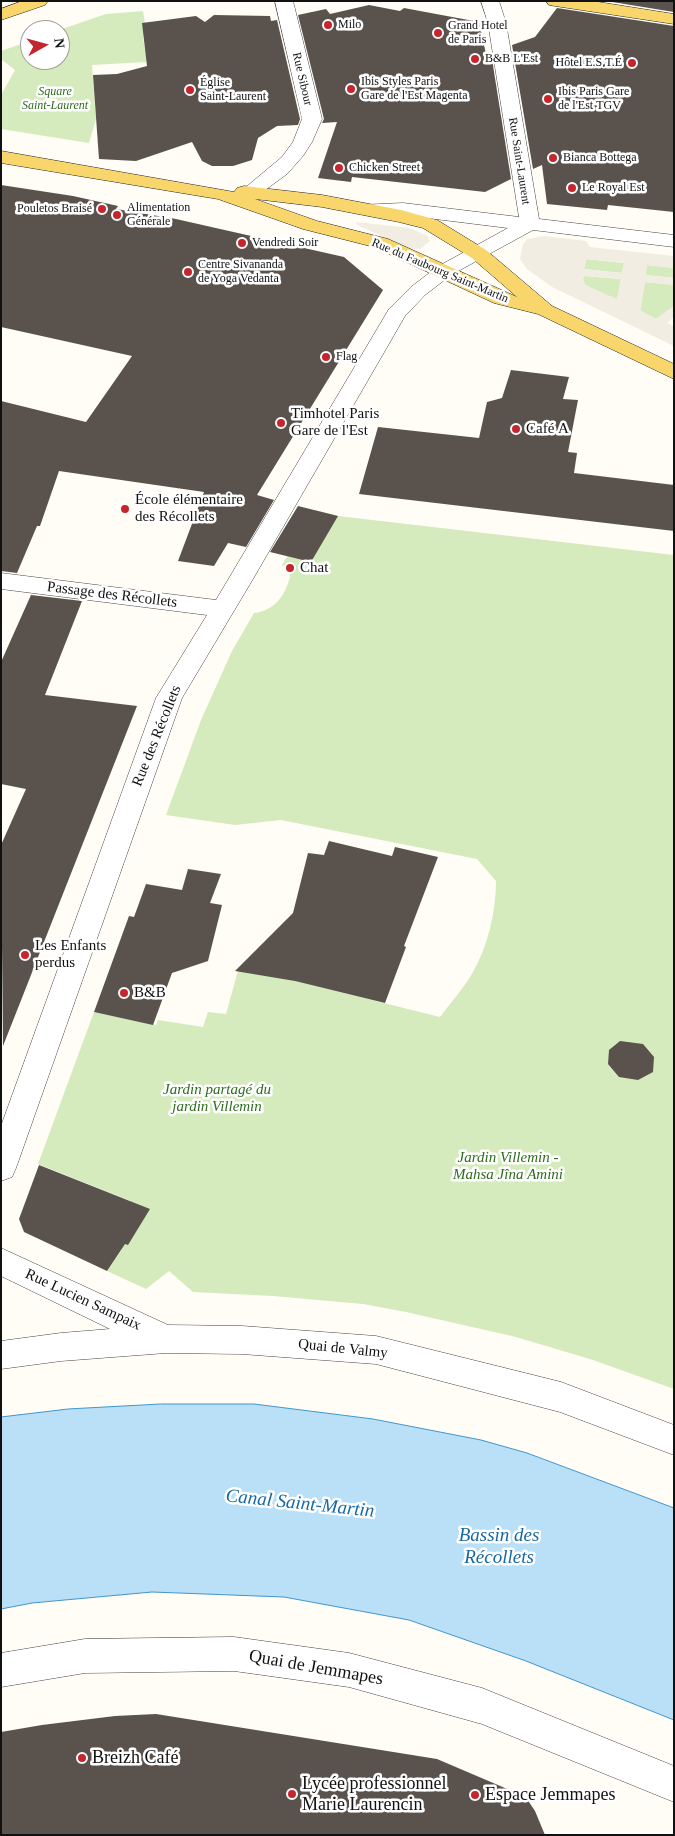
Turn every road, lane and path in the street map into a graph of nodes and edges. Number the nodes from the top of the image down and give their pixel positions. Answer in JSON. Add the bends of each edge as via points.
{"nodes":[{"id":1,"x":39,"y":1,"type":"edge"},
{"id":2,"x":284,"y":1,"type":"edge"},
{"id":3,"x":490,"y":1,"type":"edge"},
{"id":4,"x":555,"y":1,"type":"edge"},
{"id":5,"x":1,"y":15,"type":"edge"},
{"id":6,"x":674,"y":19,"type":"edge"},
{"id":7,"x":1,"y":157,"type":"edge"},
{"id":8,"x":250,"y":192,"type":"junction"},
{"id":9,"x":222,"y":194,"type":"junction"},
{"id":10,"x":366,"y":209,"type":"junction"},
{"id":11,"x":530,"y":224,"type":"junction"},
{"id":12,"x":674,"y":241,"type":"edge"},
{"id":13,"x":478,"y":254,"type":"junction"},
{"id":14,"x":444,"y":271,"type":"junction"},
{"id":15,"x":545,"y":310,"type":"junction"},
{"id":16,"x":674,"y":372,"type":"edge"},
{"id":17,"x":1,"y":581,"type":"edge"},
{"id":18,"x":222,"y":608,"type":"junction"},
{"id":19,"x":1,"y":1168,"type":"edge"},
{"id":20,"x":1,"y":1261,"type":"edge"},
{"id":21,"x":166,"y":1339,"type":"junction"},
{"id":22,"x":1,"y":1355,"type":"edge"},
{"id":23,"x":674,"y":1440,"type":"edge"},
{"id":24,"x":1,"y":1670,"type":"edge"},
{"id":25,"x":674,"y":1784,"type":"edge"}],
"edges":[{"from":1,"to":5,"type":"main road"},
{"from":2,"to":8,"type":"street","name":"Rue Sibour","via":[[312,118],[308,133],[293,158]]},
{"from":3,"to":11,"type":"street","name":"Rue Saint-Laurent","via":[[497,23]]},
{"from":4,"to":6,"type":"main road"},
{"from":7,"to":9,"type":"main road","name":"Rue du Faubourg Saint-Martin"},
{"from":8,"to":9,"type":"main road","name":"Rue du Faubourg Saint-Martin"},
{"from":8,"to":10,"type":"main road","name":"Rue du Faubourg Saint-Martin"},
{"from":9,"to":14,"type":"main road","name":"Rue du Faubourg Saint-Martin","via":[[310,225],[381,243]]},
{"from":10,"to":11,"type":"street","name":"Rue du Faubourg Saint-Martin","via":[[404,209]]},
{"from":10,"to":13,"type":"main road","name":"Rue du Faubourg Saint-Martin","via":[[430,224]]},
{"from":11,"to":12,"type":"street","name":"Rue du Faubourg Saint-Martin"},
{"from":11,"to":13,"type":"street","name":"Rue Saint-Laurent"},
{"from":13,"to":14,"type":"street","name":"Rue Saint-Laurent"},
{"from":13,"to":15,"type":"main road","name":"Rue du Faubourg Saint-Martin"},
{"from":14,"to":15,"type":"main road","name":"Rue du Faubourg Saint-Martin","via":[[501,300]]},
{"from":14,"to":18,"type":"street","name":"Rue des Récollets","via":[[396,313]]},
{"from":15,"to":16,"type":"main road","name":"Rue du Faubourg Saint-Martin"},
{"from":17,"to":18,"type":"street","name":"Passage des Récollets"},
{"from":18,"to":19,"type":"street","name":"Rue des Récollets","via":[[169,698]]},
{"from":20,"to":21,"type":"street","name":"Rue Lucien Sampaix"},
{"from":21,"to":22,"type":"street","name":"Quai de Valmy"},
{"from":21,"to":23,"type":"street","name":"Quai de Valmy","via":[[242,1340],[376,1350],[561,1397]]},
{"from":24,"to":25,"type":"street","name":"Quai de Jemmapes","via":[[85,1656],[234,1654],[349,1670],[482,1706]]}]}
